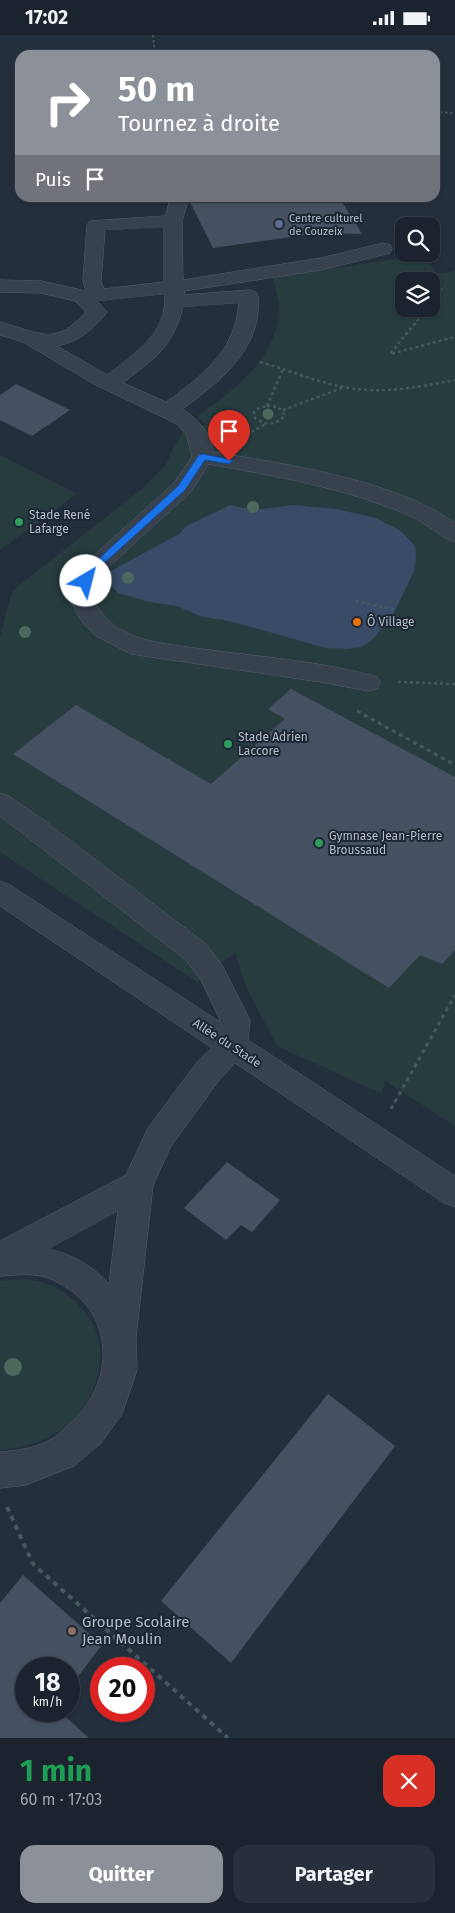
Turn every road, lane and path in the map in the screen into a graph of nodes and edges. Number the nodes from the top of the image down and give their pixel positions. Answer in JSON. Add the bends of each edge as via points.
{"nodes":[{"id":1,"x":153,"y":35,"type":"edge"},
{"id":2,"x":154,"y":50,"type":"edge"},
{"id":3,"x":440,"y":112,"type":"edge"},
{"id":4,"x":455,"y":113,"type":"edge"},
{"id":5,"x":178,"y":202,"type":"edge"},
{"id":6,"x":173,"y":221,"type":"junction"},
{"id":7,"x":383,"y":249,"type":"dead end"},
{"id":8,"x":444,"y":286,"type":"dead end"},
{"id":9,"x":0,"y":287,"type":"edge"},
{"id":10,"x":440,"y":291,"type":"edge"},
{"id":11,"x":174,"y":294,"type":"junction"},
{"id":12,"x":89,"y":296,"type":"junction"},
{"id":13,"x":420,"y":317,"type":"edge"},
{"id":14,"x":0,"y":328,"type":"edge"},
{"id":15,"x":455,"y":337,"type":"edge"},
{"id":16,"x":31,"y":339,"type":"junction"},
{"id":17,"x":260,"y":362,"type":"dead end"},
{"id":18,"x":283,"y":369,"type":"junction"},
{"id":19,"x":455,"y":380,"type":"edge"},
{"id":20,"x":109,"y":384,"type":"junction"},
{"id":21,"x":345,"y":387,"type":"junction"},
{"id":22,"x":267,"y":405,"type":"junction"},
{"id":23,"x":282,"y":410,"type":"junction"},
{"id":24,"x":166,"y":411,"type":"junction"},
{"id":25,"x":202,"y":457,"type":"junction"},
{"id":26,"x":455,"y":535,"type":"edge"},
{"id":27,"x":356,"y":601,"type":"dead end"},
{"id":28,"x":396,"y":610,"type":"dead end"},
{"id":29,"x":368,"y":683,"type":"joint"},
{"id":30,"x":455,"y":684,"type":"edge"},
{"id":31,"x":354,"y":709,"type":"dead end"},
{"id":32,"x":455,"y":765,"type":"edge"},
{"id":33,"x":0,"y":803,"type":"edge"},
{"id":34,"x":0,"y":892,"type":"edge"},
{"id":35,"x":455,"y":995,"type":"edge"},
{"id":36,"x":232,"y":1047,"type":"junction"},
{"id":37,"x":395,"y":1101,"type":"dead end"},
{"id":38,"x":137,"y":1185,"type":"junction"},
{"id":39,"x":455,"y":1193,"type":"edge"},
{"id":40,"x":0,"y":1260,"type":"edge"},
{"id":41,"x":119,"y":1337,"type":"junction"},
{"id":42,"x":2,"y":1485,"type":"edge"},
{"id":43,"x":228,"y":1738,"type":"edge"}],
"edges":[{"from":1,"to":2,"type":"path"},
{"from":3,"to":4,"type":"path"},
{"from":5,"to":6,"type":"street"},
{"from":6,"to":11,"type":"street"},
{"from":6,"to":12,"type":"street","via":[[96,225]]},
{"from":7,"to":11,"type":"street"},
{"from":8,"to":10,"type":"path"},
{"from":9,"to":12,"type":"street","via":[[41,287]]},
{"from":11,"to":12,"type":"street"},
{"from":11,"to":20,"type":"street","via":[[168,328],[157,345]]},
{"from":11,"to":24,"type":"street","via":[[249,296],[249,309],[245,330],[220,369]]},
{"from":12,"to":16,"type":"street","via":[[97,312],[84,328],[58,341]]},
{"from":13,"to":15,"type":"path","via":[[390,354]]},
{"from":14,"to":16,"type":"street"},
{"from":16,"to":20,"type":"street"},
{"from":17,"to":18,"type":"path"},
{"from":18,"to":21,"type":"path"},
{"from":18,"to":22,"type":"path"},
{"from":19,"to":21,"type":"path","via":[[389,388]]},
{"from":20,"to":24,"type":"street"},
{"from":21,"to":23,"type":"path"},
{"from":22,"to":23,"type":"path"},
{"from":22,"to":23,"type":"path","via":[[254,412],[259,421],[276,423],[285,415]]},
{"from":24,"to":25,"type":"street","via":[[190,425],[202,446]]},
{"from":25,"to":26,"type":"street","via":[[344,485],[413,509]]},
{"from":25,"to":29,"type":"street","via":[[182,488],[98,564],[86,581],[81,599],[92,619],[112,637],[140,648]]},
{"from":27,"to":28,"type":"path"},
{"from":29,"to":30,"type":"path"},
{"from":31,"to":32,"type":"path"},
{"from":33,"to":36,"type":"street","via":[[196,952],[212,973],[235,1021]]},
{"from":34,"to":36,"type":"street","name":"Allée du Stade"},
{"from":35,"to":37,"type":"path"},
{"from":36,"to":38,"type":"street","via":[[209,1069],[159,1137]]},
{"from":36,"to":39,"type":"street","name":"Allée du Stade"},
{"from":38,"to":40,"type":"street"},
{"from":38,"to":41,"type":"street"},
{"from":40,"to":41,"type":"street","via":[[27,1259],[58,1266],[87,1283],[108,1307]]},
{"from":41,"to":42,"type":"street","via":[[120,1370],[110,1402],[89,1431],[61,1454],[26,1467]]},
{"from":42,"to":43,"type":"path","via":[[33,1564]]}]}
